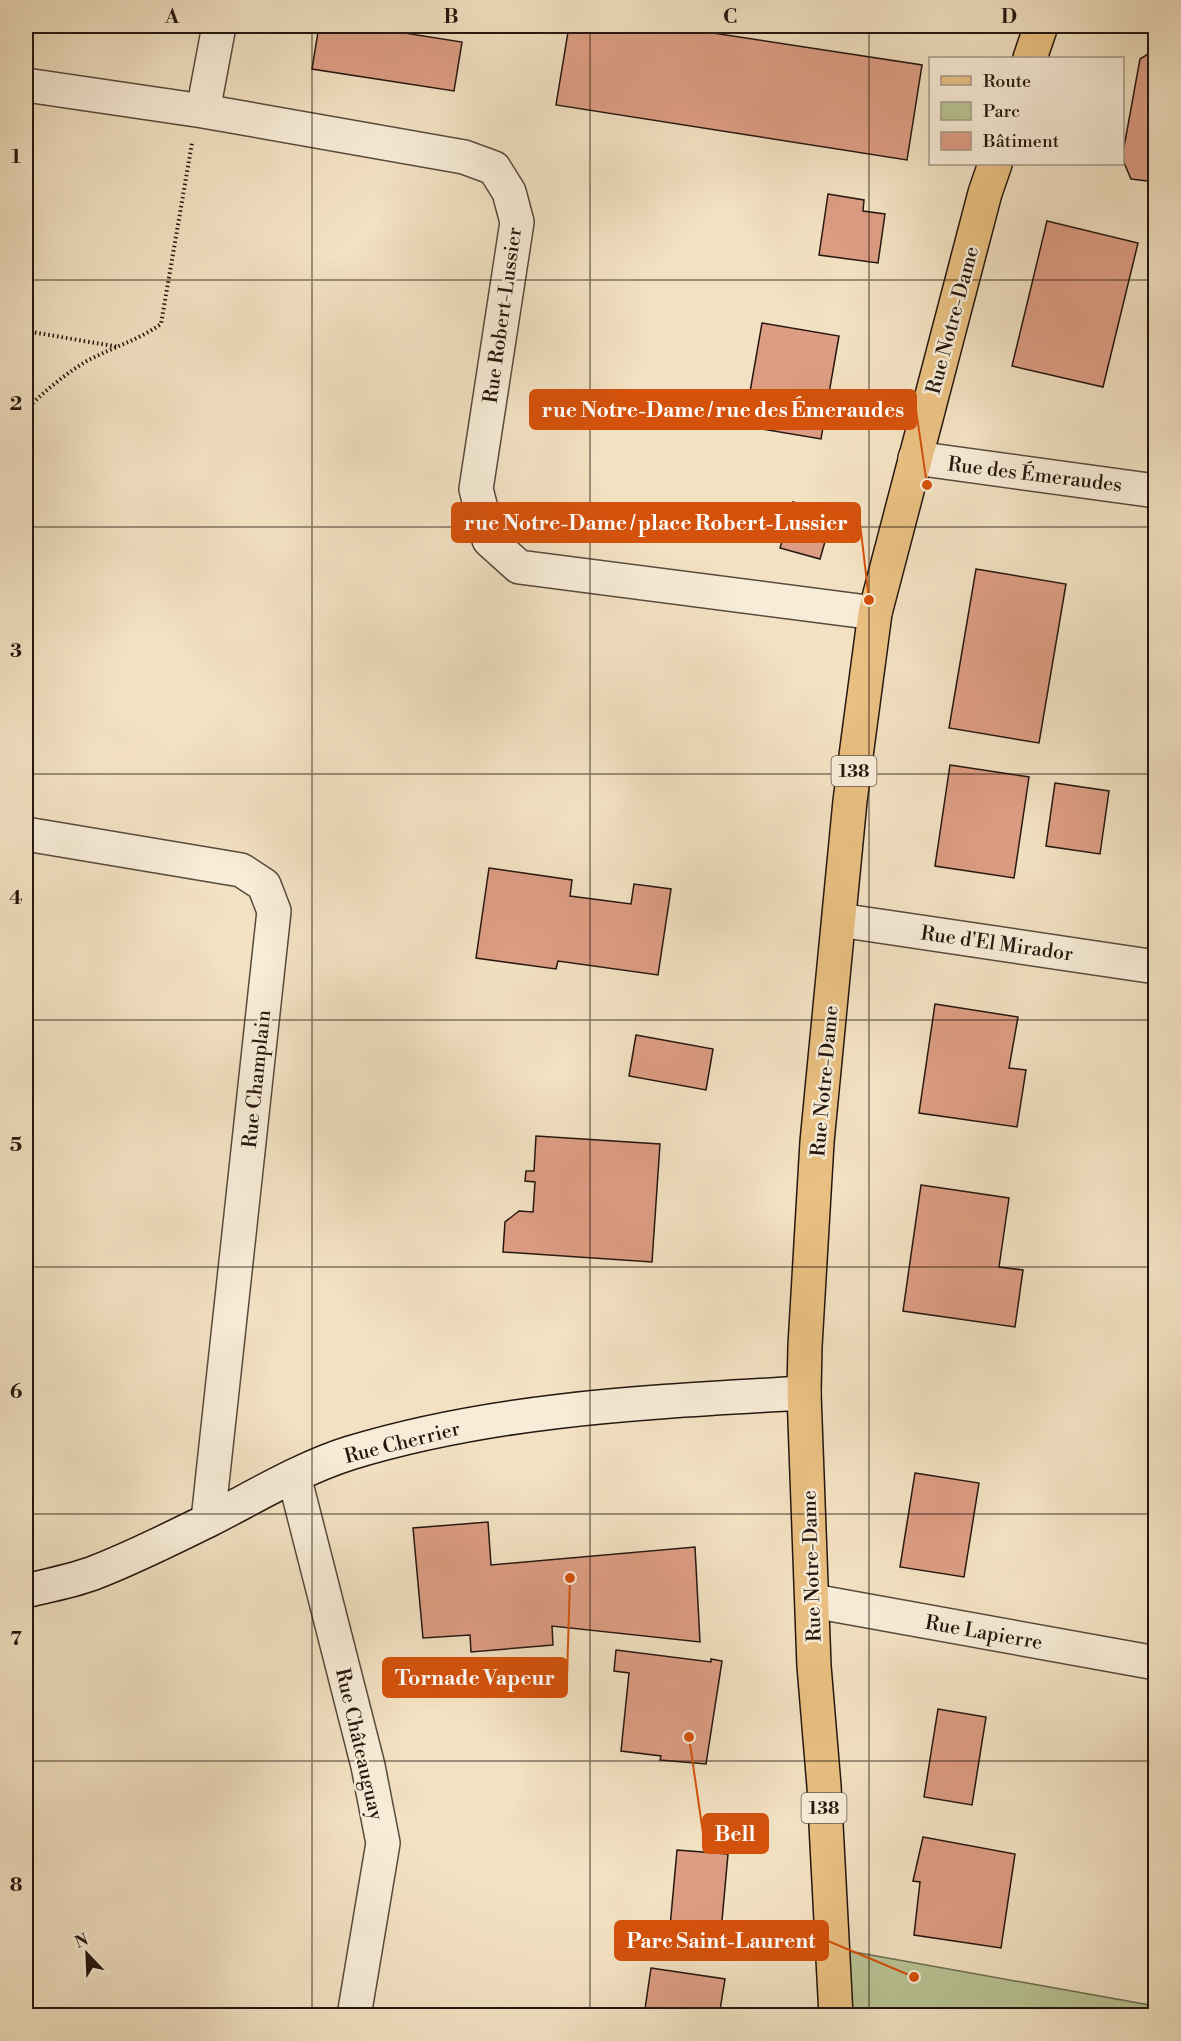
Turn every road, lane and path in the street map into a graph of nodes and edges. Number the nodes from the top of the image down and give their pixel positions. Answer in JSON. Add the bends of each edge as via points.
{"nodes":[{"id":1,"x":219,"y":26,"type":"edge"},
{"id":2,"x":1041,"y":26,"type":"edge"},
{"id":3,"x":1030,"y":57,"type":"edge"},
{"id":4,"x":26,"y":85,"type":"edge"},
{"id":5,"x":197,"y":126,"type":"junction"},
{"id":6,"x":995,"y":165,"type":"edge"},
{"id":7,"x":26,"y":331,"type":"edge"},
{"id":8,"x":119,"y":346,"type":"junction"},
{"id":9,"x":26,"y":409,"type":"edge"},
{"id":10,"x":915,"y":459,"type":"junction"},
{"id":11,"x":1155,"y":491,"type":"edge"},
{"id":12,"x":875,"y":613,"type":"junction"},
{"id":13,"x":26,"y":834,"type":"edge"},
{"id":14,"x":838,"y":920,"type":"junction"},
{"id":15,"x":1155,"y":967,"type":"edge"},
{"id":16,"x":804,"y":1393,"type":"junction"},
{"id":17,"x":294,"y":1476,"type":"junction"},
{"id":18,"x":208,"y":1520,"type":"junction"},
{"id":19,"x":26,"y":1591,"type":"edge"},
{"id":20,"x":813,"y":1602,"type":"junction"},
{"id":21,"x":1155,"y":1663,"type":"edge"},
{"id":22,"x":354,"y":2016,"type":"edge"},
{"id":23,"x":836,"y":2016,"type":"edge"}],
"edges":[{"from":1,"to":5,"type":"street"},
{"from":2,"to":3,"type":"main road"},
{"from":4,"to":5,"type":"street","name":"Rue Robert-Lussier"},
{"from":5,"to":8,"type":"path","via":[[161,324]]},
{"from":5,"to":12,"type":"street","name":"Rue Robert-Lussier","via":[[464,157],[494,168],[509,192],[517,222],[476,489],[489,540],[519,567]]},
{"from":6,"to":10,"type":"main road","name":"Rue Notre-Dame","number":"138"},
{"from":7,"to":8,"type":"path"},
{"from":8,"to":9,"type":"path","via":[[86,362]]},
{"from":10,"to":11,"type":"street","name":"Rue des Émeraudes"},
{"from":10,"to":12,"type":"main road","name":"Rue Notre-Dame","number":"138"},
{"from":12,"to":14,"type":"main road","name":"Rue Notre-Dame","number":"138"},
{"from":13,"to":18,"type":"street","name":"Rue Champlain","via":[[241,870],[264,885],[274,911]]},
{"from":14,"to":15,"type":"street","name":"Rue d'El Mirador"},
{"from":14,"to":16,"type":"main road","name":"Rue Notre-Dame","number":"138","via":[[818,1142]]},
{"from":16,"to":17,"type":"street","name":"Rue Cherrier","via":[[621,1403],[524,1414],[349,1453]]},
{"from":16,"to":20,"type":"main road","name":"Rue Notre-Dame","number":"138"},
{"from":17,"to":18,"type":"street","name":"Rue Cherrier"},
{"from":17,"to":22,"type":"street","name":"Rue Châteauguay","via":[[368,1766],[382,1843]]},
{"from":18,"to":19,"type":"street","name":"Rue Cherrier","via":[[94,1573]]},
{"from":20,"to":21,"type":"street","name":"Rue Lapierre"},
{"from":20,"to":23,"type":"main road","name":"Rue Notre-Dame","number":"138"}]}
